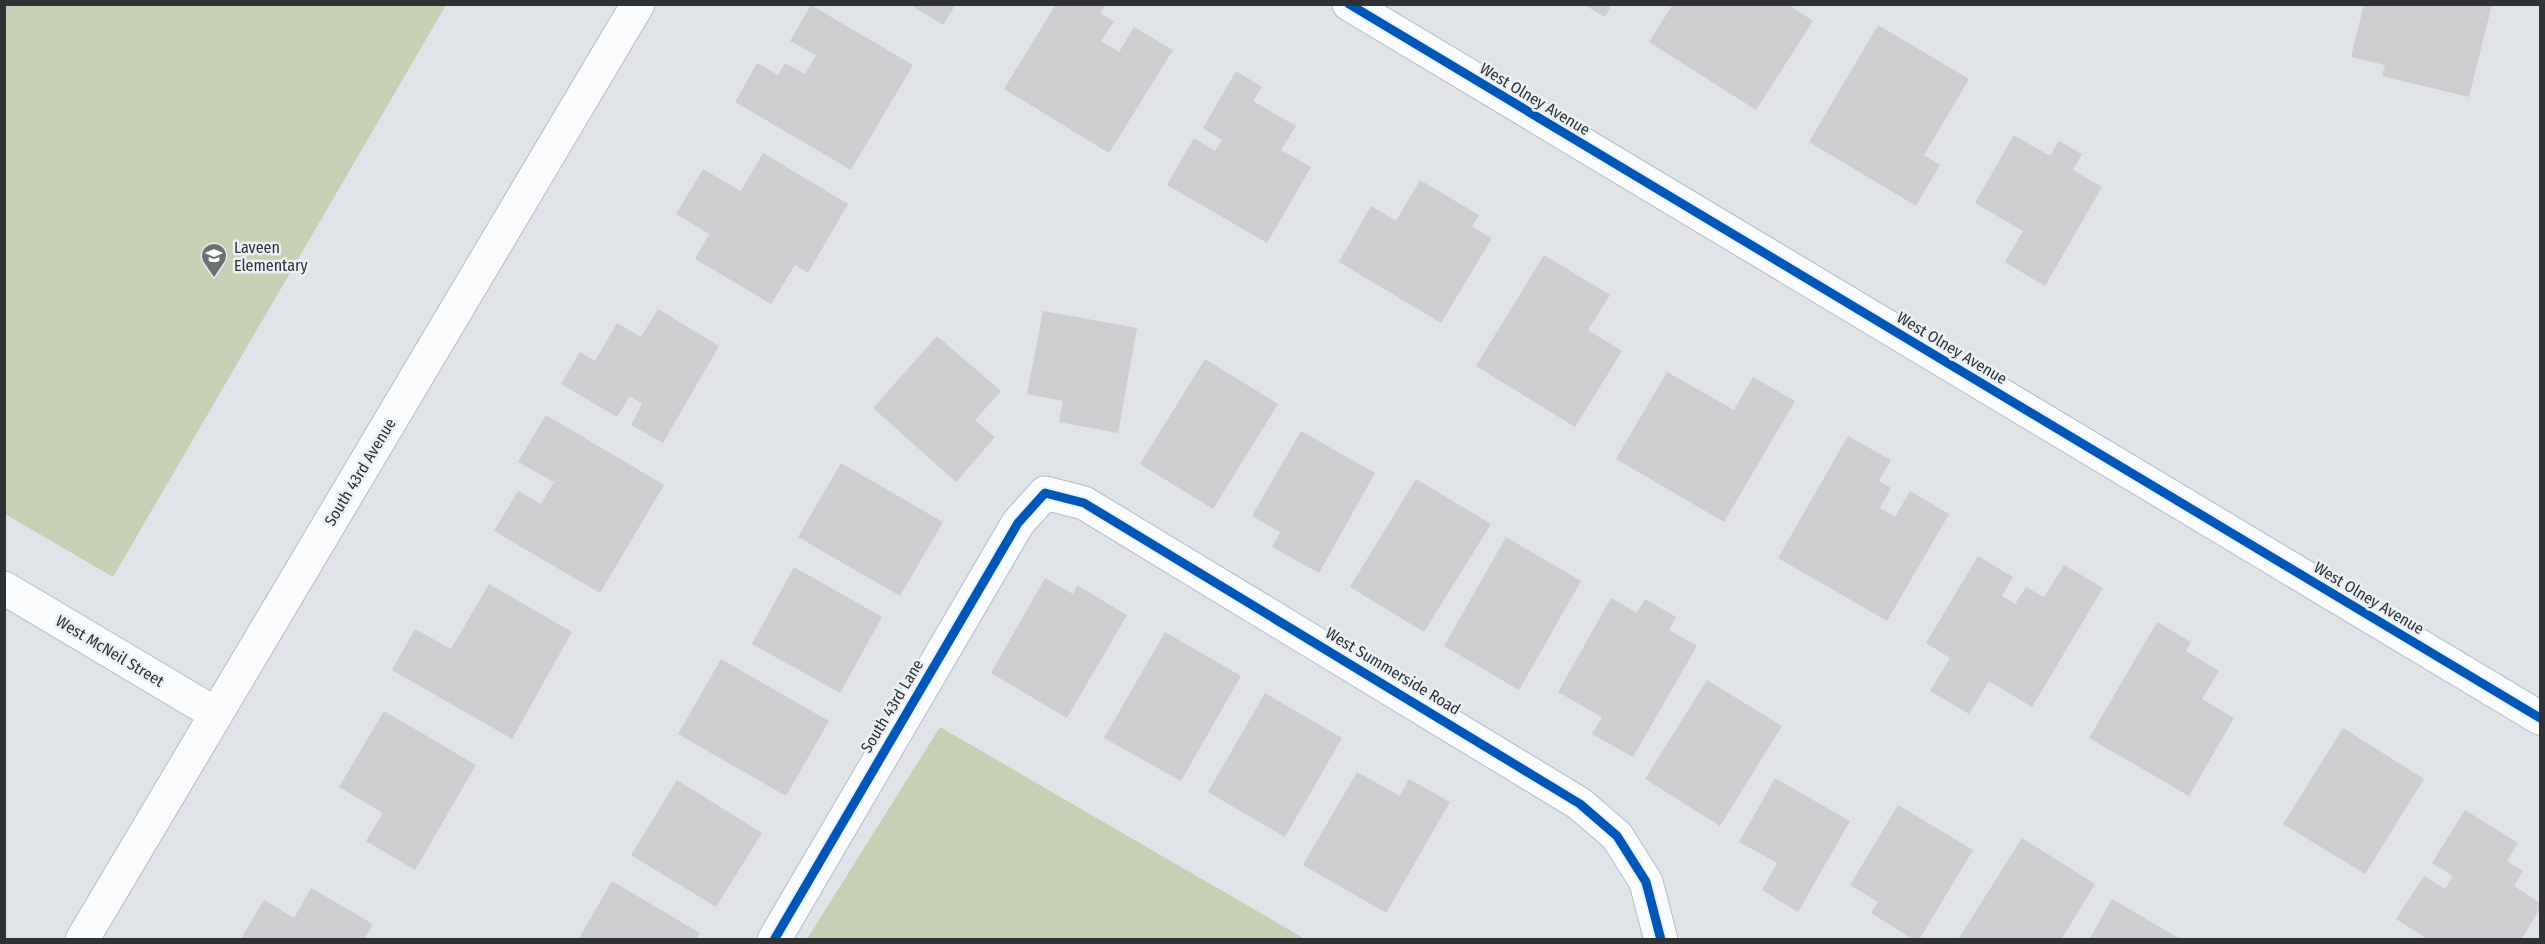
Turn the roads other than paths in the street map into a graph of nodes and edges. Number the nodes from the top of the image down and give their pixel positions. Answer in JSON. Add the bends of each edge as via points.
{"nodes":[{"id":1,"x":638,"y":4,"type":"edge"},
{"id":2,"x":1349,"y":4,"type":"edge"},
{"id":3,"x":1046,"y":493,"type":"joint"},
{"id":4,"x":4,"y":588,"type":"edge"},
{"id":5,"x":216,"y":714,"type":"junction"},
{"id":6,"x":2541,"y":718,"type":"edge"},
{"id":7,"x":82,"y":939,"type":"edge"},
{"id":8,"x":774,"y":939,"type":"edge"},
{"id":9,"x":1661,"y":939,"type":"edge"}],
"edges":[{"from":1,"to":5,"type":"street","name":"South 43rd Avenue"},
{"from":2,"to":6,"type":"street","name":"West Olney Avenue"},
{"from":3,"to":8,"type":"street","name":"South 43rd Lane","via":[[1018,523]]},
{"from":3,"to":9,"type":"street","name":"West Summerside Road","via":[[1084,502],[1580,804],[1617,836],[1646,882]]},
{"from":4,"to":5,"type":"street","name":"West McNeil Street"},
{"from":5,"to":7,"type":"street","name":"South 43rd Avenue"}]}
